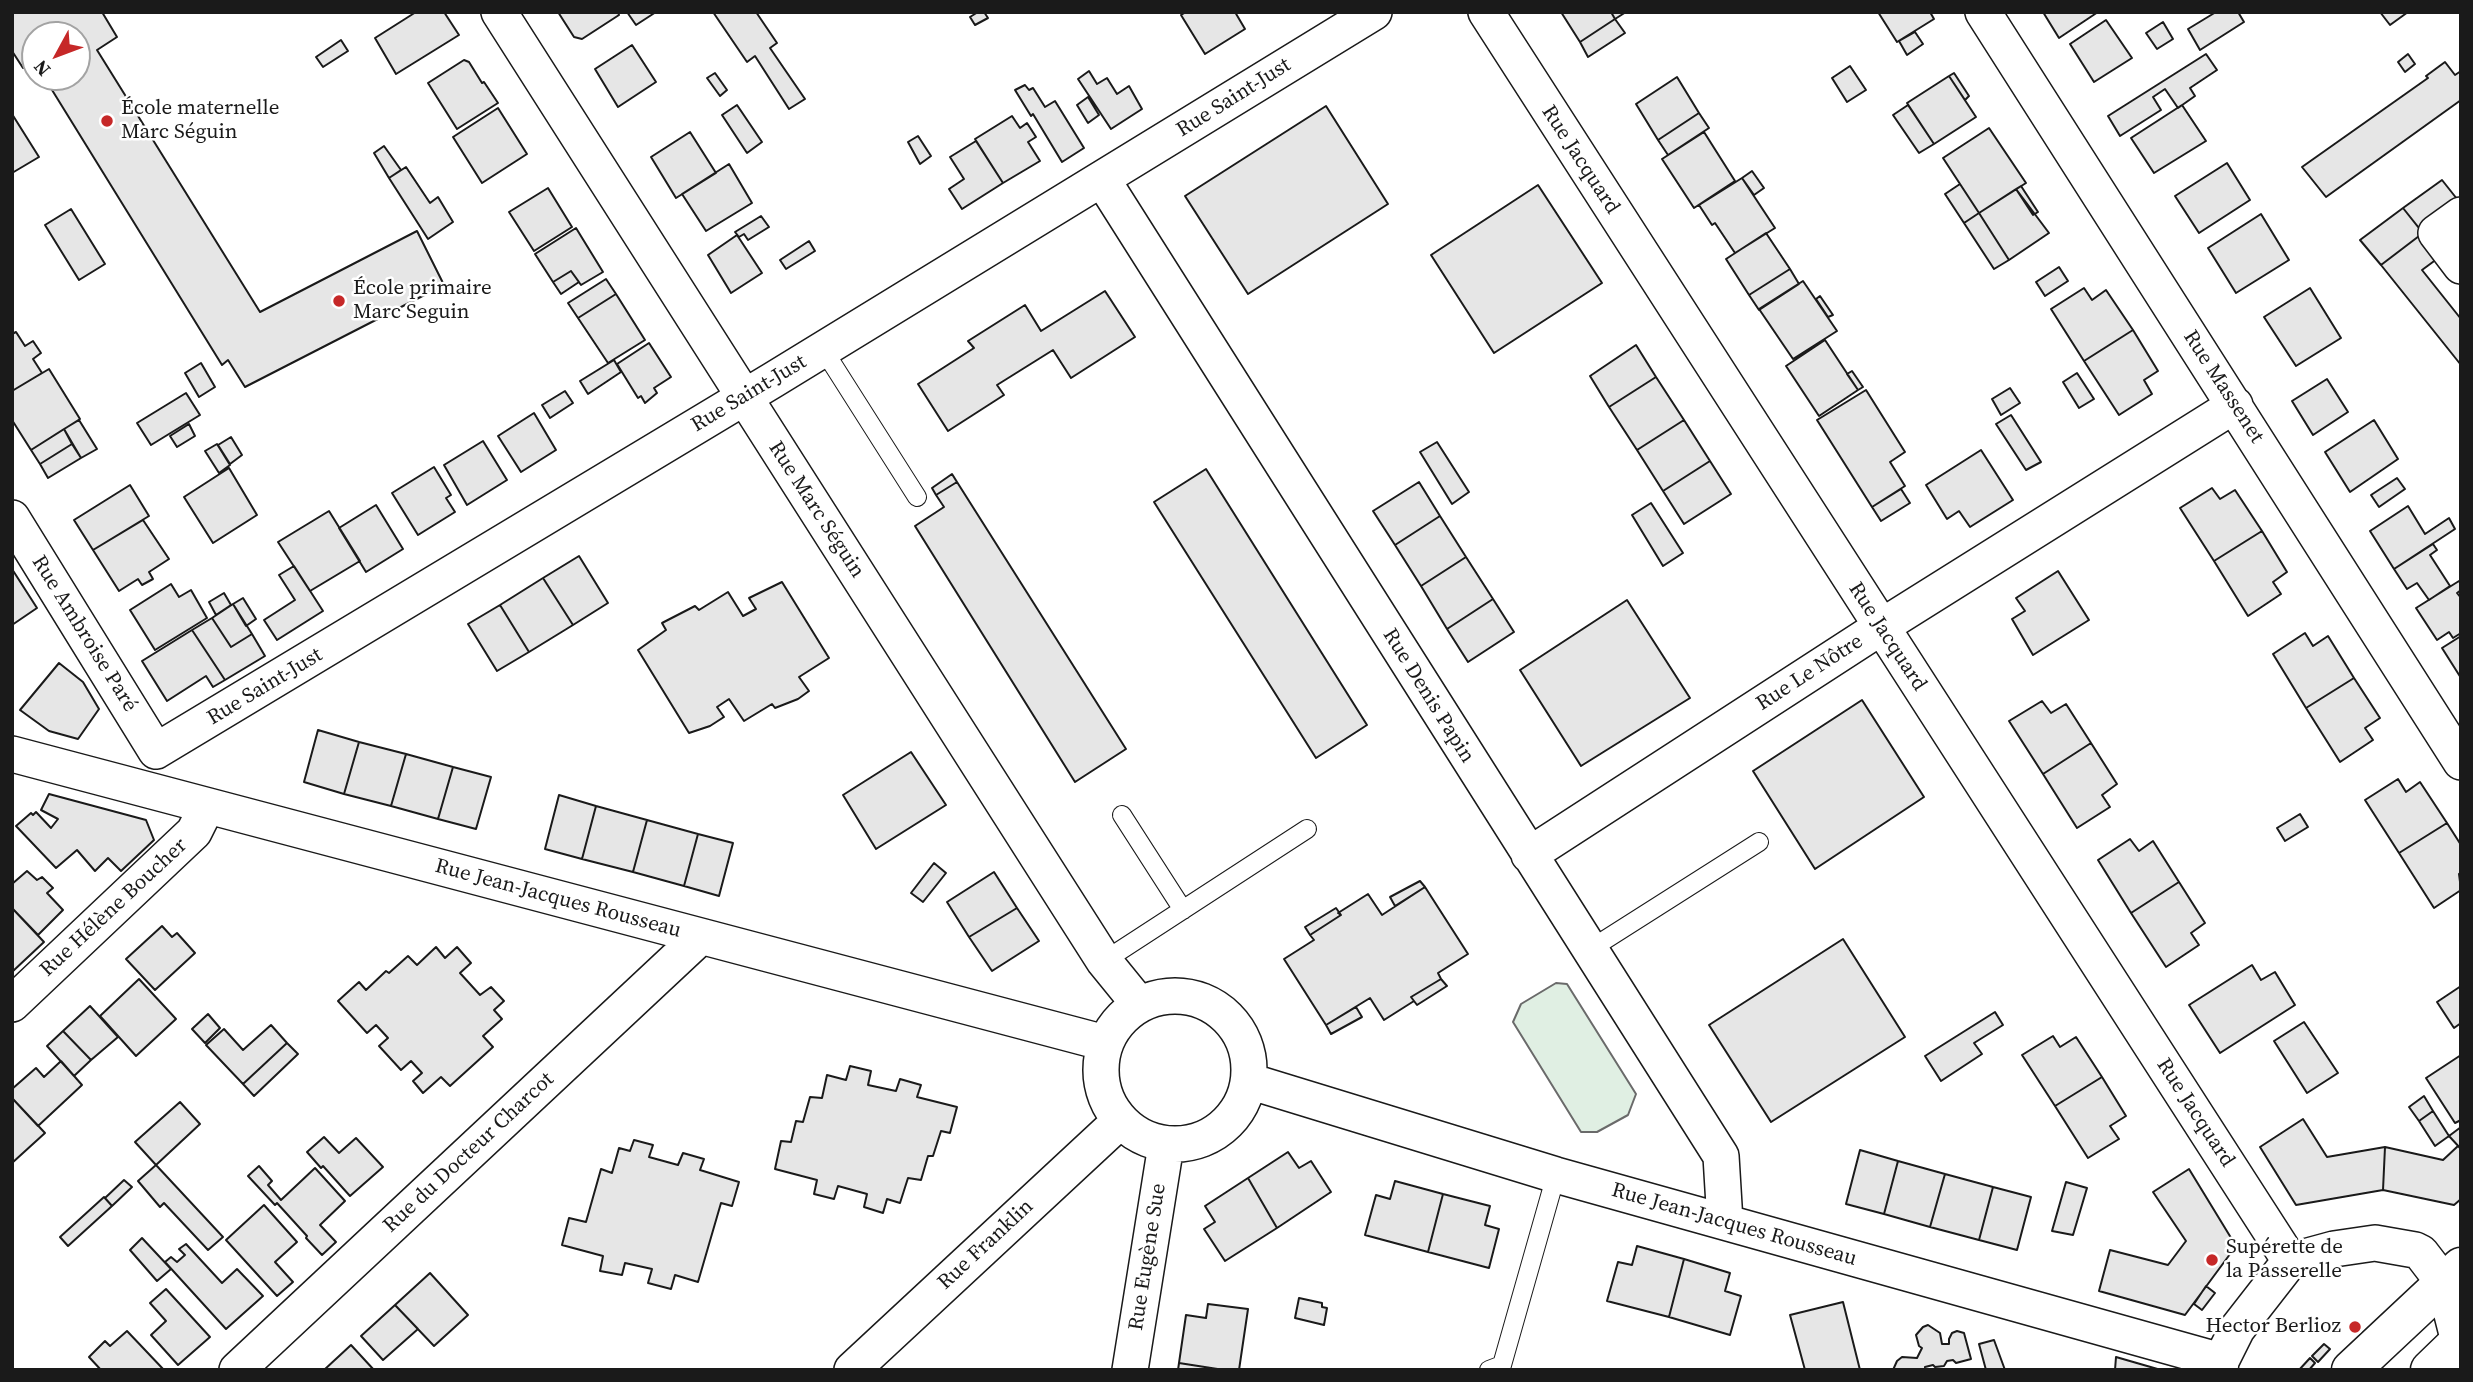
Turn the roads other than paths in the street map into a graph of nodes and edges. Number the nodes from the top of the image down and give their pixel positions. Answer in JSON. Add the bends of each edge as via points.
{"nodes":[{"id":1,"x":499,"y":12,"type":"edge"},
{"id":2,"x":1374,"y":12,"type":"edge"},
{"id":3,"x":1486,"y":12,"type":"edge"},
{"id":4,"x":1983,"y":12,"type":"edge"},
{"id":5,"x":1102,"y":179,"type":"junction"},
{"id":6,"x":2461,"y":215,"type":"edge"},
{"id":7,"x":2461,"y":266,"type":"edge"},
{"id":8,"x":823,"y":349,"type":"junction"},
{"id":9,"x":744,"y":397,"type":"junction"},
{"id":10,"x":2235,"y":405,"type":"junction"},
{"id":11,"x":917,"y":497,"type":"dead end"},
{"id":12,"x":12,"y":518,"type":"edge"},
{"id":13,"x":1881,"y":627,"type":"junction"},
{"id":14,"x":156,"y":751,"type":"junction"},
{"id":15,"x":12,"y":754,"type":"edge"},
{"id":16,"x":2461,"y":762,"type":"edge"},
{"id":17,"x":149,"y":789,"type":"junction"},
{"id":18,"x":207,"y":806,"type":"junction"},
{"id":19,"x":1122,"y":815,"type":"dead end"},
{"id":20,"x":1307,"y":829,"type":"dead end"},
{"id":21,"x":1759,"y":842,"type":"dead end"},
{"id":22,"x":1529,"y":855,"type":"junction"},
{"id":23,"x":1183,"y":910,"type":"junction"},
{"id":24,"x":700,"y":937,"type":"junction"},
{"id":25,"x":1589,"y":950,"type":"junction"},
{"id":26,"x":1104,"y":961,"type":"junction"},
{"id":27,"x":12,"y":1004,"type":"edge"},
{"id":28,"x":1139,"y":1004,"type":"junction"},
{"id":29,"x":1105,"y":1043,"type":"junction"},
{"id":30,"x":1249,"y":1081,"type":"junction"},
{"id":31,"x":1120,"y":1121,"type":"junction"},
{"id":32,"x":1166,"y":1144,"type":"junction"},
{"id":33,"x":1556,"y":1175,"type":"junction"},
{"id":34,"x":1725,"y":1222,"type":"junction"},
{"id":35,"x":2290,"y":1261,"type":"junction"},
{"id":36,"x":2452,"y":1275,"type":"edge"},
{"id":37,"x":2460,"y":1341,"type":"edge"},
{"id":38,"x":2221,"y":1365,"type":"edge"},
{"id":39,"x":237,"y":1370,"type":"edge"},
{"id":40,"x":852,"y":1370,"type":"edge"},
{"id":41,"x":1130,"y":1370,"type":"edge"},
{"id":42,"x":1489,"y":1370,"type":"edge"},
{"id":43,"x":2351,"y":1370,"type":"edge"},
{"id":44,"x":2430,"y":1370,"type":"edge"}],
"edges":[{"from":1,"to":9,"type":"street","name":"Rue Marc Séguin"},
{"from":2,"to":5,"type":"street","name":"Rue Saint-Just"},
{"from":3,"to":13,"type":"street","name":"Rue Jacquard"},
{"from":4,"to":10,"type":"street","name":"Rue Massenet"},
{"from":5,"to":8,"type":"street","name":"Rue Saint-Just"},
{"from":5,"to":22,"type":"street","name":"Rue Denis Papin"},
{"from":6,"to":7,"type":"street","via":[[2436,233]]},
{"from":8,"to":9,"type":"street","name":"Rue Saint-Just"},
{"from":8,"to":11,"type":"lane"},
{"from":9,"to":14,"type":"street","name":"Rue Saint-Just"},
{"from":9,"to":26,"type":"street","name":"Rue Marc Séguin"},
{"from":10,"to":13,"type":"street","name":"Rue Le Nôtre"},
{"from":10,"to":16,"type":"street","name":"Rue Massenet"},
{"from":12,"to":14,"type":"street","name":"Rue Ambroise Paré"},
{"from":13,"to":22,"type":"street","name":"Rue Le Nôtre"},
{"from":13,"to":35,"type":"street","name":"Rue Jacquard"},
{"from":14,"to":17,"type":"street"},
{"from":15,"to":17,"type":"street","name":"Rue Jean-Jacques Rousseau"},
{"from":17,"to":18,"type":"street","name":"Rue Jean-Jacques Rousseau"},
{"from":18,"to":24,"type":"street","name":"Rue Jean-Jacques Rousseau"},
{"from":18,"to":27,"type":"street","name":"Rue Hélène Boucher","via":[[194,832]]},
{"from":19,"to":23,"type":"lane"},
{"from":20,"to":23,"type":"lane"},
{"from":21,"to":25,"type":"lane"},
{"from":22,"to":25,"type":"street","name":"Rue Denis Papin"},
{"from":23,"to":26,"type":"lane"},
{"from":24,"to":29,"type":"street","name":"Rue Jean-Jacques Rousseau"},
{"from":24,"to":39,"type":"street","name":"Rue du Docteur Charcot"},
{"from":25,"to":34,"type":"street","name":"Rue Denis Papin","via":[[1721,1156]]},
{"from":26,"to":28,"type":"street","name":"Rue Marc Séguin"},
{"from":28,"to":29,"type":"street","via":[[1113,1027]]},
{"from":28,"to":30,"type":"street","via":[[1161,996],[1185,996],[1208,1003],[1227,1016],[1249,1057]]},
{"from":29,"to":31,"type":"street","via":[[1101,1084]]},
{"from":30,"to":32,"type":"street","via":[[1229,1122],[1211,1136],[1189,1144]]},
{"from":30,"to":33,"type":"street","name":"Rue Jean-Jacques Rousseau"},
{"from":31,"to":32,"type":"street","via":[[1141,1136]]},
{"from":31,"to":40,"type":"street","name":"Rue Franklin"},
{"from":32,"to":41,"type":"street","name":"Rue Eugène Sue"},
{"from":33,"to":34,"type":"street","name":"Rue Jean-Jacques Rousseau"},
{"from":33,"to":42,"type":"lane","via":[[1502,1365]]},
{"from":34,"to":38,"type":"street","name":"Rue Jean-Jacques Rousseau"},
{"from":35,"to":36,"type":"street","via":[[2375,1243],[2414,1250]]},
{"from":35,"to":38,"type":"street","via":[[2237,1329]]},
{"from":36,"to":37,"type":"street"},
{"from":36,"to":43,"type":"main road"},
{"from":37,"to":44,"type":"main road"}]}
